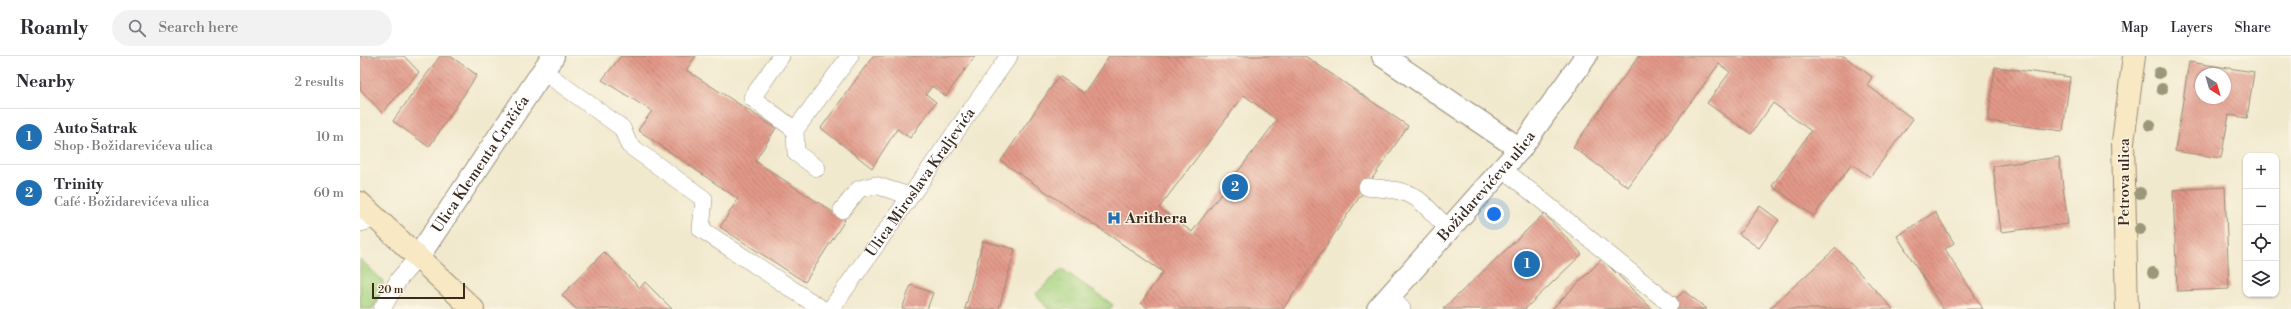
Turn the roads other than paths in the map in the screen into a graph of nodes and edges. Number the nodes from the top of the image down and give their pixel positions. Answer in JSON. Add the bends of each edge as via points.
{"nodes":[{"id":1,"x":781,"y":56,"type":"edge"},
{"id":2,"x":850,"y":56,"type":"edge"},
{"id":3,"x":1010,"y":56,"type":"edge"},
{"id":4,"x":1384,"y":56,"type":"edge"},
{"id":5,"x":1586,"y":56,"type":"edge"},
{"id":6,"x":2134,"y":56,"type":"edge"},
{"id":7,"x":548,"y":64,"type":"edge"},
{"id":8,"x":795,"y":130,"type":"junction"},
{"id":9,"x":1520,"y":149,"type":"junction"},
{"id":10,"x":817,"y":168,"type":"dead end"},
{"id":11,"x":1503,"y":170,"type":"junction"},
{"id":12,"x":1367,"y":187,"type":"dead end"},
{"id":13,"x":910,"y":196,"type":"junction"},
{"id":14,"x":360,"y":203,"type":"edge"},
{"id":15,"x":842,"y":210,"type":"dead end"},
{"id":16,"x":369,"y":221,"type":"edge"},
{"id":17,"x":1450,"y":229,"type":"junction"},
{"id":18,"x":418,"y":257,"type":"junction"},
{"id":19,"x":1670,"y":304,"type":"dead end"},
{"id":20,"x":1390,"y":305,"type":"edge"},
{"id":21,"x":382,"y":309,"type":"edge"},
{"id":22,"x":473,"y":309,"type":"edge"},
{"id":23,"x":822,"y":309,"type":"edge"},
{"id":24,"x":831,"y":309,"type":"edge"},
{"id":25,"x":2127,"y":309,"type":"edge"}],
"edges":[{"from":1,"to":8,"type":"lane","via":[[752,98]]},
{"from":2,"to":8,"type":"lane"},
{"from":3,"to":13,"type":"lane","name":"Ulica Miroslava Kraljevića"},
{"from":4,"to":9,"type":"street"},
{"from":5,"to":9,"type":"street","name":"Božidarevićeva ulica"},
{"from":6,"to":25,"type":"street","name":"Petrova ulica","via":[[2123,142]]},
{"from":7,"to":18,"type":"street","name":"Ulica Klementa Crnčića"},
{"from":7,"to":23,"type":"lane","name":"Ulica Klementa Crnčića","via":[[622,128],[629,145],[704,199],[701,229]]},
{"from":8,"to":10,"type":"lane","via":[[796,153]]},
{"from":9,"to":11,"type":"street","name":"Božidarevićeva ulica"},
{"from":11,"to":17,"type":"street","name":"Božidarevićeva ulica"},
{"from":11,"to":19,"type":"lane"},
{"from":12,"to":17,"type":"lane","via":[[1400,191],[1419,200],[1436,219]]},
{"from":13,"to":15,"type":"lane","via":[[875,185],[858,189]]},
{"from":13,"to":24,"type":"lane","name":"Ulica Miroslava Kraljevića"},
{"from":14,"to":16,"type":"street"},
{"from":16,"to":18,"type":"street"},
{"from":17,"to":20,"type":"street","name":"Božidarevićeva ulica"},
{"from":18,"to":21,"type":"lane","via":[[400,279]]},
{"from":18,"to":22,"type":"street"}]}
